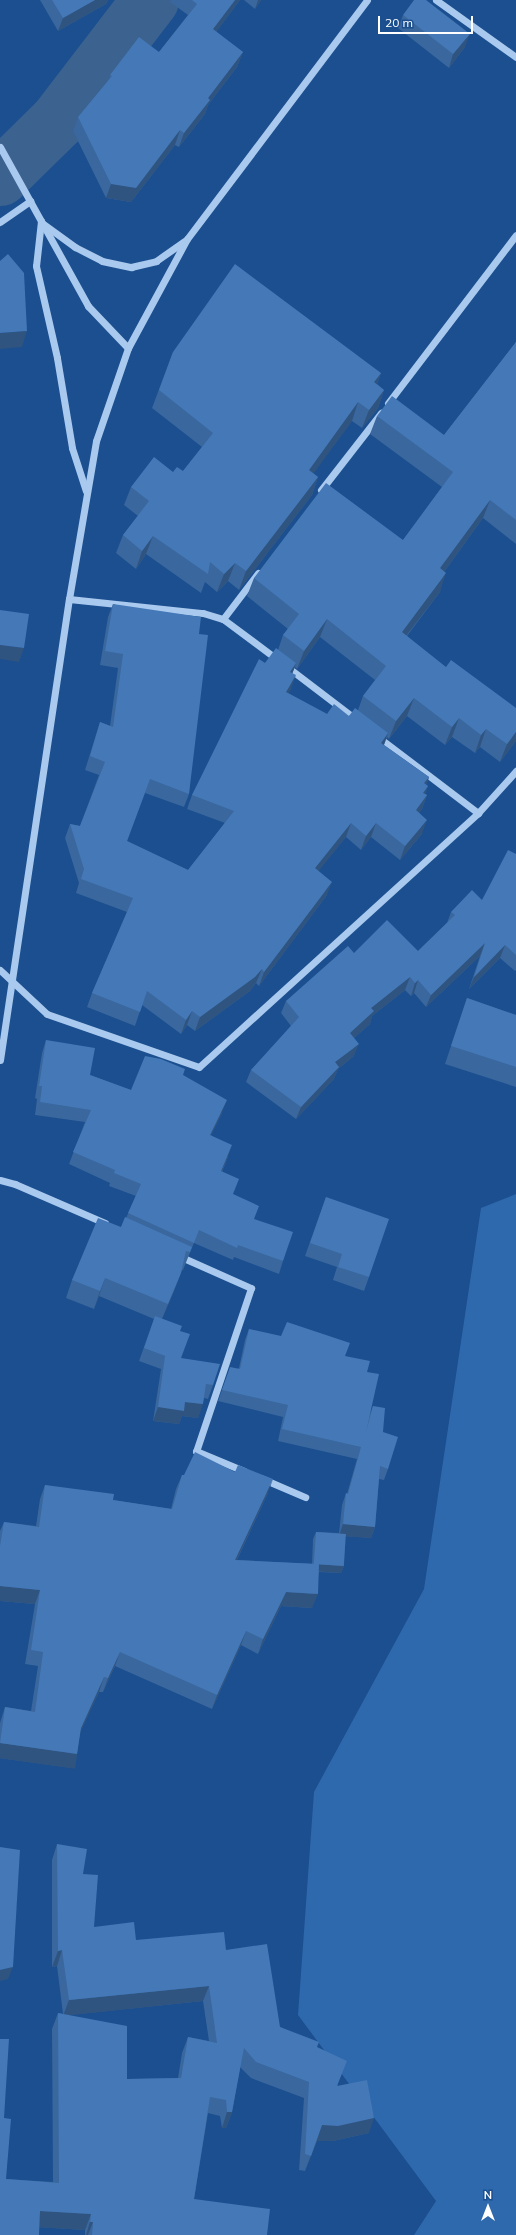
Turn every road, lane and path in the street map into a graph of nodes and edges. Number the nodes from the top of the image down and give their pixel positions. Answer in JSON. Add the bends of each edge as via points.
{"nodes":[{"id":1,"x":367,"y":0,"type":"edge"},
{"id":2,"x":436,"y":0,"type":"edge"},
{"id":3,"x":516,"y":57,"type":"edge"},
{"id":4,"x":1,"y":149,"type":"edge"},
{"id":5,"x":30,"y":201,"type":"junction"},
{"id":6,"x":41,"y":221,"type":"junction"},
{"id":7,"x":0,"y":222,"type":"edge"},
{"id":8,"x":516,"y":235,"type":"edge"},
{"id":9,"x":187,"y":239,"type":"junction"},
{"id":10,"x":128,"y":348,"type":"junction"},
{"id":11,"x":87,"y":493,"type":"junction"},
{"id":12,"x":314,"y":500,"type":"edge"},
{"id":13,"x":262,"y":569,"type":"edge"},
{"id":14,"x":69,"y":599,"type":"junction"},
{"id":15,"x":223,"y":619,"type":"junction"},
{"id":16,"x":365,"y":726,"type":"edge"},
{"id":17,"x":371,"y":731,"type":"edge"},
{"id":18,"x":516,"y":771,"type":"edge"},
{"id":19,"x":478,"y":813,"type":"junction"},
{"id":20,"x":0,"y":970,"type":"edge"},
{"id":21,"x":12,"y":980,"type":"junction"},
{"id":22,"x":0,"y":1060,"type":"edge"},
{"id":23,"x":0,"y":1180,"type":"edge"},
{"id":24,"x":115,"y":1228,"type":"edge"},
{"id":25,"x":172,"y":1253,"type":"edge"},
{"id":26,"x":305,"y":1497,"type":"dead end"}],
"edges":[{"from":1,"to":9,"type":"street"},
{"from":2,"to":3,"type":"street"},
{"from":4,"to":5,"type":"street"},
{"from":5,"to":6,"type":"street"},
{"from":5,"to":7,"type":"street"},
{"from":6,"to":9,"type":"street","via":[[82,251],[102,261],[131,267],[156,261]]},
{"from":6,"to":10,"type":"street","via":[[88,306]]},
{"from":6,"to":11,"type":"street","via":[[36,266],[57,358],[72,448]]},
{"from":8,"to":12,"type":"street"},
{"from":9,"to":10,"type":"street"},
{"from":10,"to":11,"type":"street","via":[[96,441]]},
{"from":11,"to":14,"type":"street"},
{"from":13,"to":15,"type":"street"},
{"from":14,"to":15,"type":"street","via":[[203,613]]},
{"from":14,"to":21,"type":"street"},
{"from":15,"to":16,"type":"street"},
{"from":17,"to":19,"type":"street"},
{"from":18,"to":19,"type":"street"},
{"from":19,"to":21,"type":"street","via":[[199,1067],[47,1014]]},
{"from":20,"to":21,"type":"street"},
{"from":21,"to":22,"type":"street"},
{"from":23,"to":24,"type":"street","via":[[15,1184]]},
{"from":25,"to":26,"type":"street","via":[[251,1288],[196,1451]]}]}
